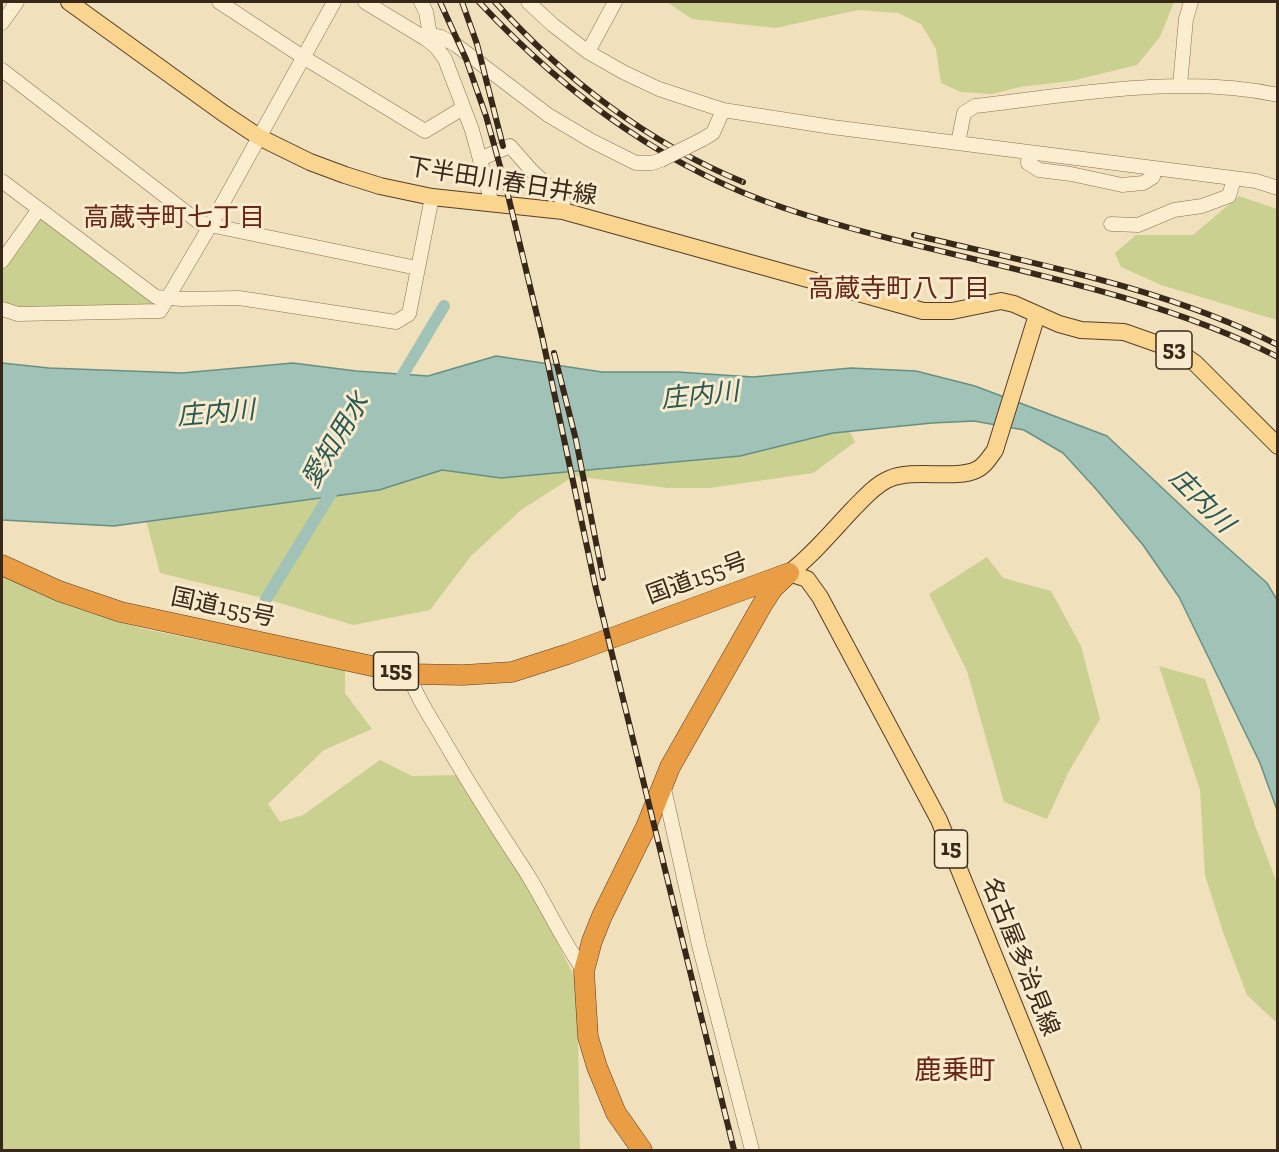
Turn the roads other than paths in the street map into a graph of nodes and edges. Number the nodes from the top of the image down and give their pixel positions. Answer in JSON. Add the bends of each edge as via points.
{"nodes":[{"id":1,"x":17,"y":2,"type":"edge"},
{"id":2,"x":69,"y":2,"type":"edge"},
{"id":3,"x":219,"y":2,"type":"edge"},
{"id":4,"x":334,"y":2,"type":"edge"},
{"id":5,"x":364,"y":2,"type":"edge"},
{"id":6,"x":421,"y":2,"type":"edge"},
{"id":7,"x":528,"y":2,"type":"edge"},
{"id":8,"x":615,"y":2,"type":"edge"},
{"id":9,"x":1191,"y":2,"type":"edge"},
{"id":10,"x":2,"y":23,"type":"edge"},
{"id":11,"x":428,"y":37,"type":"junction"},
{"id":12,"x":588,"y":52,"type":"junction"},
{"id":13,"x":303,"y":57,"type":"junction"},
{"id":14,"x":2,"y":70,"type":"edge"},
{"id":15,"x":1180,"y":85,"type":"junction"},
{"id":16,"x":1278,"y":95,"type":"edge"},
{"id":17,"x":463,"y":108,"type":"junction"},
{"id":18,"x":723,"y":110,"type":"junction"},
{"id":19,"x":259,"y":136,"type":"junction"},
{"id":20,"x":958,"y":143,"type":"junction"},
{"id":21,"x":1029,"y":152,"type":"junction"},
{"id":22,"x":480,"y":159,"type":"junction"},
{"id":23,"x":1155,"y":169,"type":"junction"},
{"id":24,"x":1234,"y":179,"type":"junction"},
{"id":25,"x":2,"y":181,"type":"edge"},
{"id":26,"x":1278,"y":188,"type":"edge"},
{"id":27,"x":432,"y":197,"type":"junction"},
{"id":28,"x":492,"y":204,"type":"junction"},
{"id":29,"x":39,"y":209,"type":"junction"},
{"id":30,"x":563,"y":211,"type":"junction"},
{"id":31,"x":1111,"y":224,"type":"dead end"},
{"id":32,"x":210,"y":226,"type":"junction"},
{"id":33,"x":2,"y":261,"type":"edge"},
{"id":34,"x":417,"y":268,"type":"junction"},
{"id":35,"x":168,"y":298,"type":"junction"},
{"id":36,"x":2,"y":309,"type":"edge"},
{"id":37,"x":1037,"y":315,"type":"junction"},
{"id":38,"x":1278,"y":446,"type":"edge"},
{"id":39,"x":2,"y":565,"type":"edge"},
{"id":40,"x":789,"y":573,"type":"junction"},
{"id":41,"x":409,"y":674,"type":"junction"},
{"id":42,"x":663,"y":784,"type":"junction"},
{"id":43,"x":584,"y":971,"type":"junction"},
{"id":44,"x":642,"y":1150,"type":"edge"},
{"id":45,"x":752,"y":1150,"type":"edge"},
{"id":46,"x":1074,"y":1150,"type":"edge"}],
"edges":[{"from":1,"to":10,"type":"street"},
{"from":2,"to":19,"type":"main road","name":"下半田川春日井線"},
{"from":3,"to":13,"type":"street"},
{"from":4,"to":13,"type":"street"},
{"from":5,"to":11,"type":"street"},
{"from":6,"to":11,"type":"street"},
{"from":7,"to":12,"type":"street"},
{"from":8,"to":12,"type":"street"},
{"from":9,"to":15,"type":"street"},
{"from":11,"to":17,"type":"street","via":[[445,59]]},
{"from":11,"to":18,"type":"street","bridge":true,"via":[[441,37],[456,45],[548,115],[636,163],[652,164],[714,133]]},
{"from":12,"to":18,"type":"street","via":[[659,88]]},
{"from":13,"to":17,"type":"street","via":[[425,132]]},
{"from":13,"to":19,"type":"street"},
{"from":14,"to":32,"type":"street","via":[[200,223]]},
{"from":15,"to":16,"type":"street"},
{"from":15,"to":20,"type":"street","via":[[975,106],[964,113]]},
{"from":17,"to":22,"type":"street"},
{"from":18,"to":20,"type":"street"},
{"from":19,"to":27,"type":"main road","name":"下半田川春日井線","via":[[345,175]]},
{"from":19,"to":32,"type":"street"},
{"from":20,"to":21,"type":"street"},
{"from":21,"to":23,"type":"street"},
{"from":21,"to":23,"type":"street","via":[[1028,163],[1039,170],[1122,185],[1143,183],[1153,177]]},
{"from":22,"to":28,"type":"street"},
{"from":22,"to":30,"type":"street","via":[[510,146],[563,200]]},
{"from":23,"to":24,"type":"street"},
{"from":24,"to":26,"type":"street"},
{"from":24,"to":31,"type":"street","via":[[1229,196],[1220,200],[1174,210],[1138,225]]},
{"from":25,"to":29,"type":"street"},
{"from":27,"to":28,"type":"main road","name":"下半田川春日井線"},
{"from":27,"to":34,"type":"street"},
{"from":28,"to":30,"type":"main road","name":"下半田川春日井線"},
{"from":29,"to":33,"type":"street"},
{"from":29,"to":35,"type":"street","via":[[156,297]]},
{"from":30,"to":37,"type":"main road","name":"下半田川春日井線","via":[[923,311],[952,311],[1002,302]]},
{"from":32,"to":34,"type":"street"},
{"from":32,"to":35,"type":"street"},
{"from":34,"to":35,"type":"street","via":[[409,314],[396,322],[239,298]]},
{"from":35,"to":36,"type":"street","via":[[160,311],[18,314]]},
{"from":37,"to":38,"type":"main road","number":"53","via":[[1081,330],[1124,332],[1178,351],[1195,363]]},
{"from":37,"to":40,"type":"main road","via":[[994,450],[976,470],[889,479],[872,489]]},
{"from":39,"to":41,"type":"highway","name":"国道155号","number":"155","via":[[59,591],[121,612]]},
{"from":40,"to":41,"type":"highway","name":"国道155号","number":"155","via":[[512,672]]},
{"from":40,"to":42,"type":"highway","name":"国道155号","via":[[762,605]]},
{"from":40,"to":46,"type":"main road","name":"名古屋多治見線","number":"15","via":[[807,579],[820,597],[939,820]]},
{"from":41,"to":43,"type":"street","via":[[453,756]]},
{"from":42,"to":43,"type":"highway","name":"国道155号","via":[[602,916]]},
{"from":42,"to":45,"type":"street","via":[[699,945]]},
{"from":43,"to":44,"type":"highway","name":"国道155号","via":[[588,1037],[597,1067],[616,1113]]}]}
